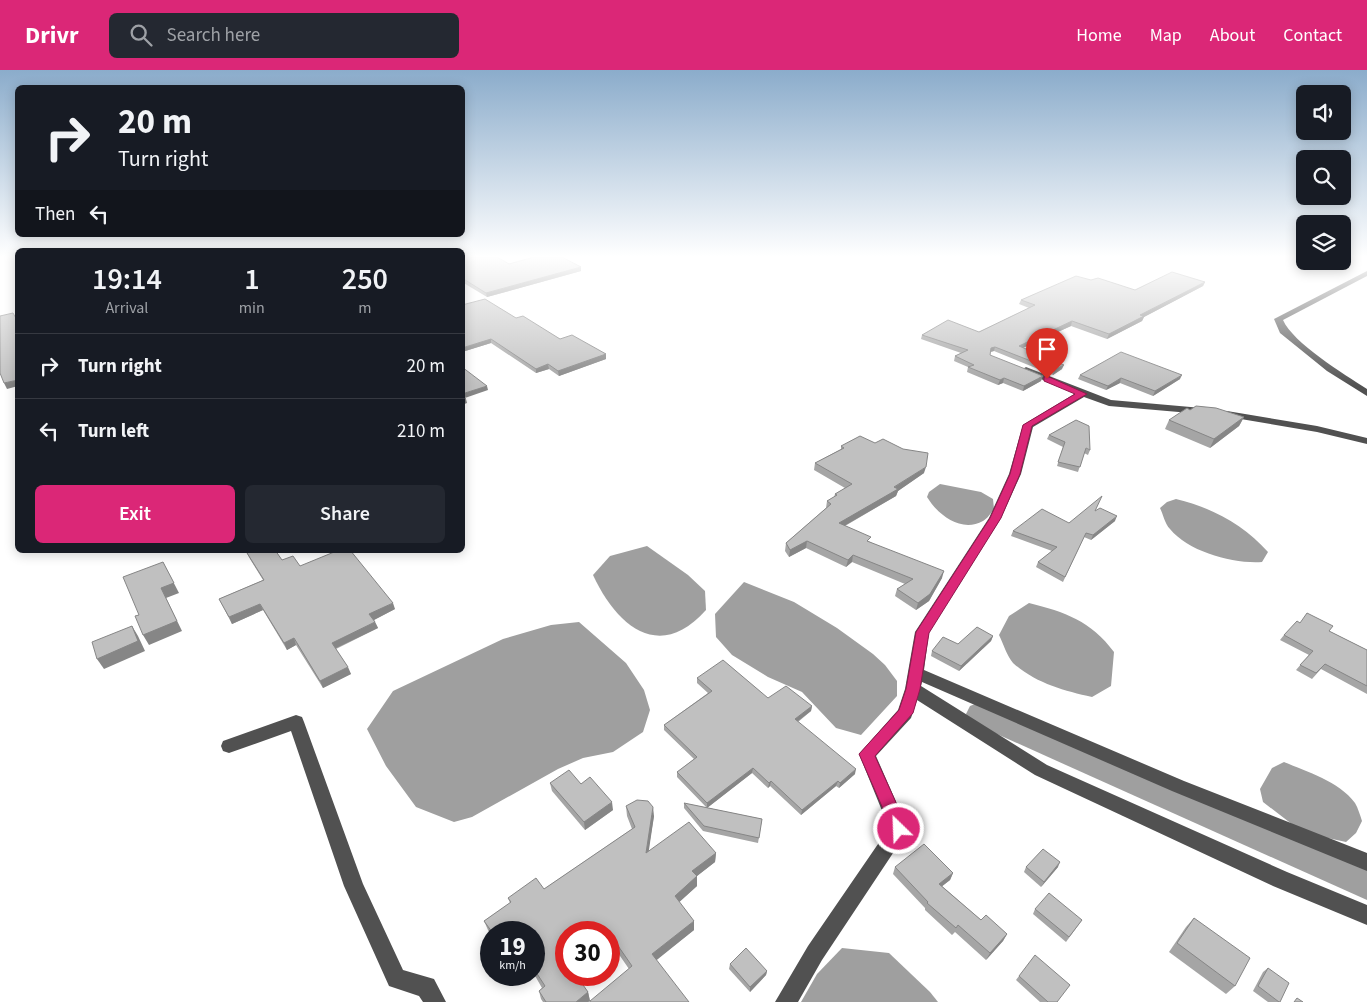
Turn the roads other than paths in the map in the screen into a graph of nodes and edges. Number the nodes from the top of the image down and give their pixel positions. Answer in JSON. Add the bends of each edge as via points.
{"nodes":[{"id":1,"x":1318,"y":298,"type":"edge"},
{"id":2,"x":1020,"y":368,"type":"edge"},
{"id":3,"x":1082,"y":394,"type":"junction"},
{"id":4,"x":1367,"y":394,"type":"edge"},
{"id":5,"x":1367,"y":441,"type":"edge"},
{"id":6,"x":914,"y":681,"type":"junction"},
{"id":7,"x":229,"y":746,"type":"dead end"},
{"id":8,"x":1367,"y":862,"type":"edge"},
{"id":9,"x":1367,"y":915,"type":"edge"},
{"id":10,"x":435,"y":1002,"type":"edge"},
{"id":11,"x":786,"y":1002,"type":"edge"}],
"edges":[{"from":1,"to":4,"type":"street","via":[[1278,319],[1283,332]]},
{"from":2,"to":3,"type":"street"},
{"from":3,"to":5,"type":"street","via":[[1109,403],[1216,412]]},
{"from":3,"to":6,"type":"street","via":[[1028,425],[1015,474],[995,518],[922,632]]},
{"from":6,"to":8,"type":"street"},
{"from":6,"to":9,"type":"street","via":[[1041,770]]},
{"from":6,"to":11,"type":"street","via":[[905,713],[867,754],[899,829],[815,953]]},
{"from":7,"to":10,"type":"street","via":[[296,722],[354,886],[396,979],[426,987]]}]}
